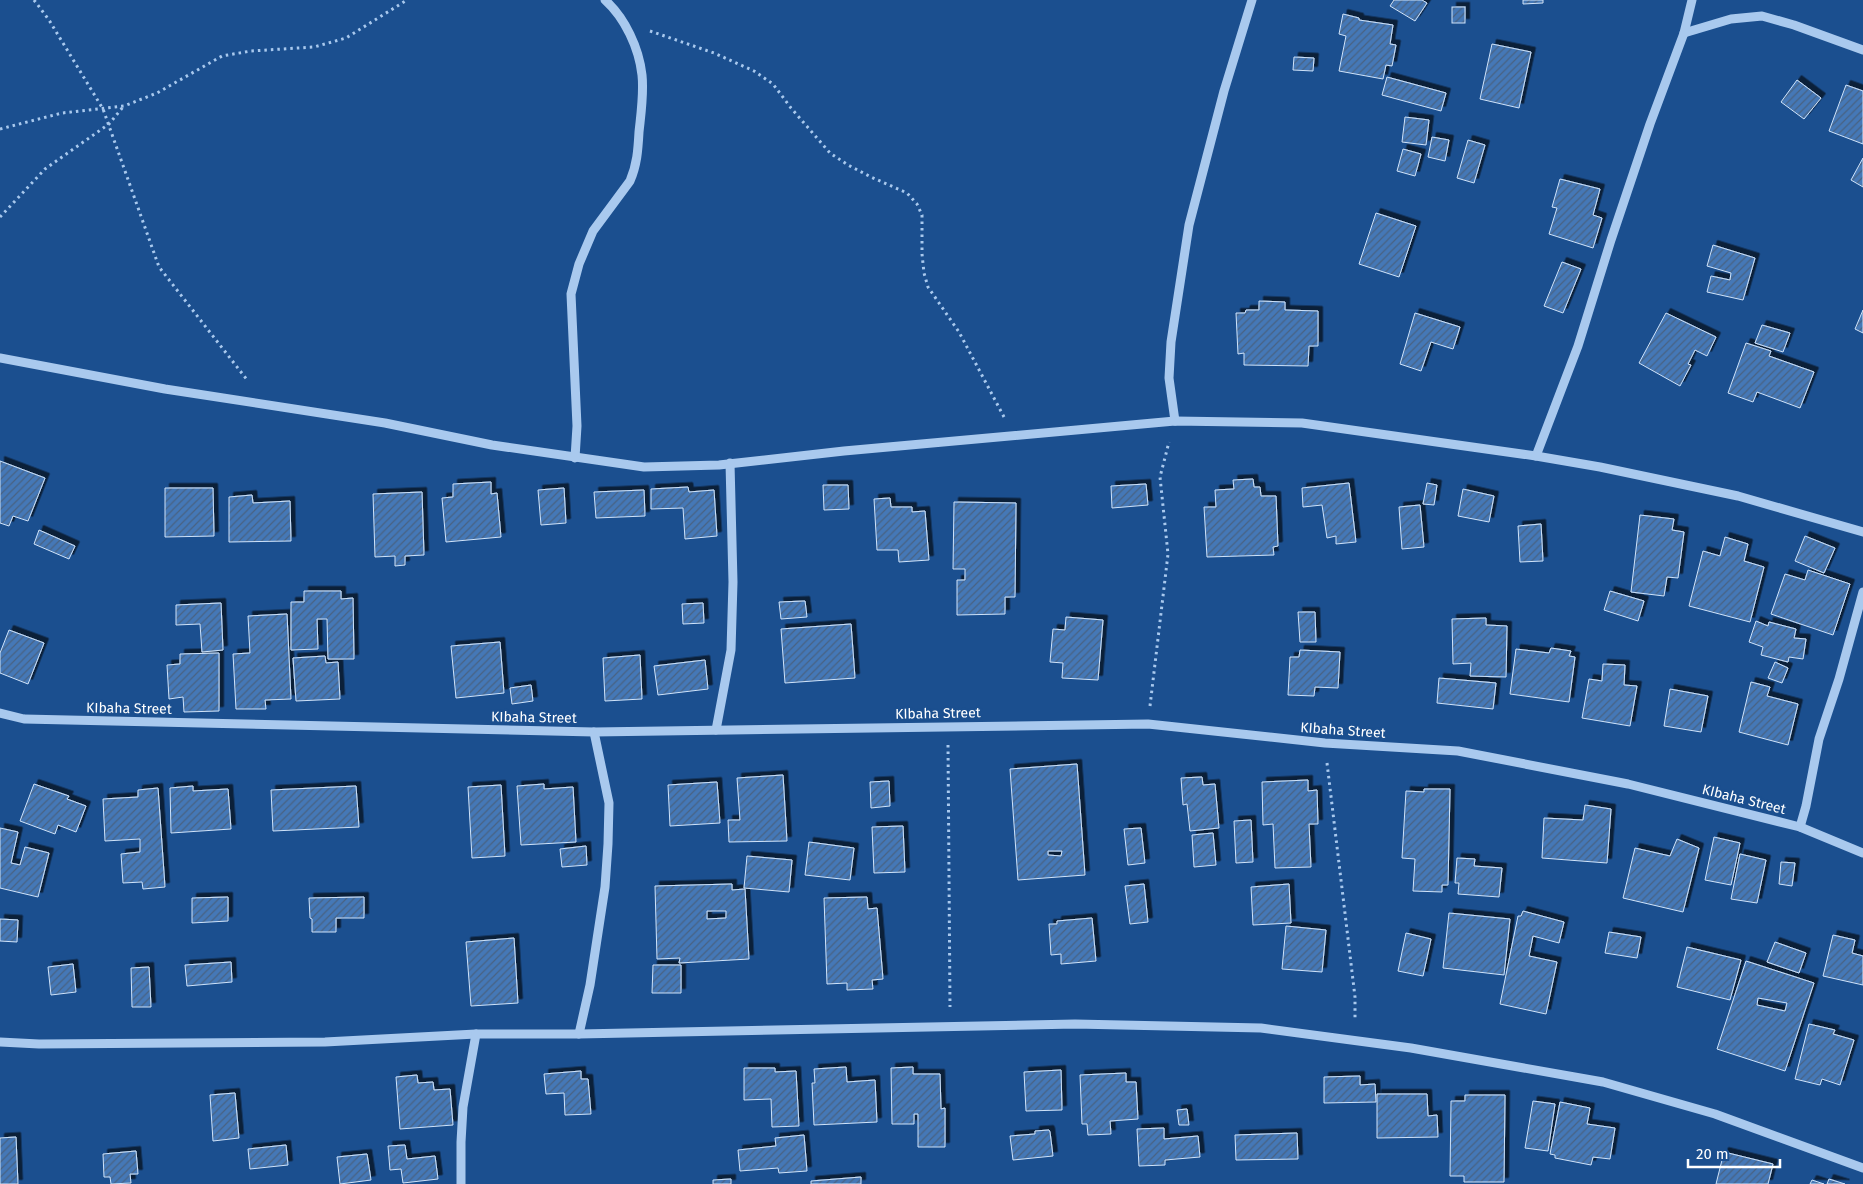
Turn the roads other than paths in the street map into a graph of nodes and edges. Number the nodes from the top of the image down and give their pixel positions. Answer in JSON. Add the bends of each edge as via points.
{"nodes":[{"id":1,"x":605,"y":0,"type":"edge"},
{"id":2,"x":1252,"y":0,"type":"edge"},
{"id":3,"x":1692,"y":0,"type":"edge"},
{"id":4,"x":1684,"y":34,"type":"junction"},
{"id":5,"x":1863,"y":50,"type":"edge"},
{"id":6,"x":0,"y":358,"type":"edge"},
{"id":7,"x":1175,"y":421,"type":"junction"},
{"id":8,"x":1536,"y":456,"type":"junction"},
{"id":9,"x":575,"y":458,"type":"junction"},
{"id":10,"x":730,"y":463,"type":"junction"},
{"id":11,"x":1863,"y":532,"type":"edge"},
{"id":12,"x":1863,"y":592,"type":"edge"},
{"id":13,"x":0,"y":713,"type":"edge"},
{"id":14,"x":716,"y":730,"type":"junction"},
{"id":15,"x":594,"y":732,"type":"junction"},
{"id":16,"x":1800,"y":827,"type":"junction"},
{"id":17,"x":1863,"y":852,"type":"edge"},
{"id":18,"x":476,"y":1034,"type":"junction"},
{"id":19,"x":578,"y":1034,"type":"junction"},
{"id":20,"x":0,"y":1042,"type":"edge"},
{"id":21,"x":1863,"y":1168,"type":"edge"},
{"id":22,"x":461,"y":1184,"type":"edge"}],
"edges":[{"from":1,"to":9,"type":"street","via":[[622,19],[635,46],[643,93],[637,163],[630,181],[593,231],[573,283]]},
{"from":2,"to":7,"type":"street","via":[[1224,90],[1189,225],[1171,342],[1169,378]]},
{"from":3,"to":4,"type":"street"},
{"from":4,"to":5,"type":"street","via":[[1732,19],[1762,16]]},
{"from":4,"to":8,"type":"street","via":[[1650,124],[1578,346]]},
{"from":6,"to":9,"type":"street"},
{"from":7,"to":8,"type":"street","via":[[1302,424]]},
{"from":7,"to":10,"type":"street"},
{"from":8,"to":11,"type":"street","via":[[1738,496]]},
{"from":9,"to":10,"type":"street","via":[[644,467]]},
{"from":10,"to":14,"type":"street","via":[[731,650]]},
{"from":12,"to":16,"type":"street","via":[[1819,739]]},
{"from":13,"to":15,"type":"street","name":"KIbaha Street","via":[[24,719]]},
{"from":14,"to":15,"type":"street","name":"KIbaha Street"},
{"from":14,"to":16,"type":"street","name":"KIbaha Street","via":[[1148,724],[1325,743],[1458,750],[1628,784]]},
{"from":15,"to":19,"type":"street","via":[[609,803],[608,844],[605,888]]},
{"from":16,"to":17,"type":"street","name":"KIbaha Street"},
{"from":18,"to":19,"type":"street"},
{"from":18,"to":20,"type":"street","via":[[325,1042]]},
{"from":18,"to":22,"type":"street","via":[[463,1108]]},
{"from":19,"to":21,"type":"street","via":[[1075,1024],[1261,1028],[1411,1048],[1603,1082],[1715,1114]]}]}
